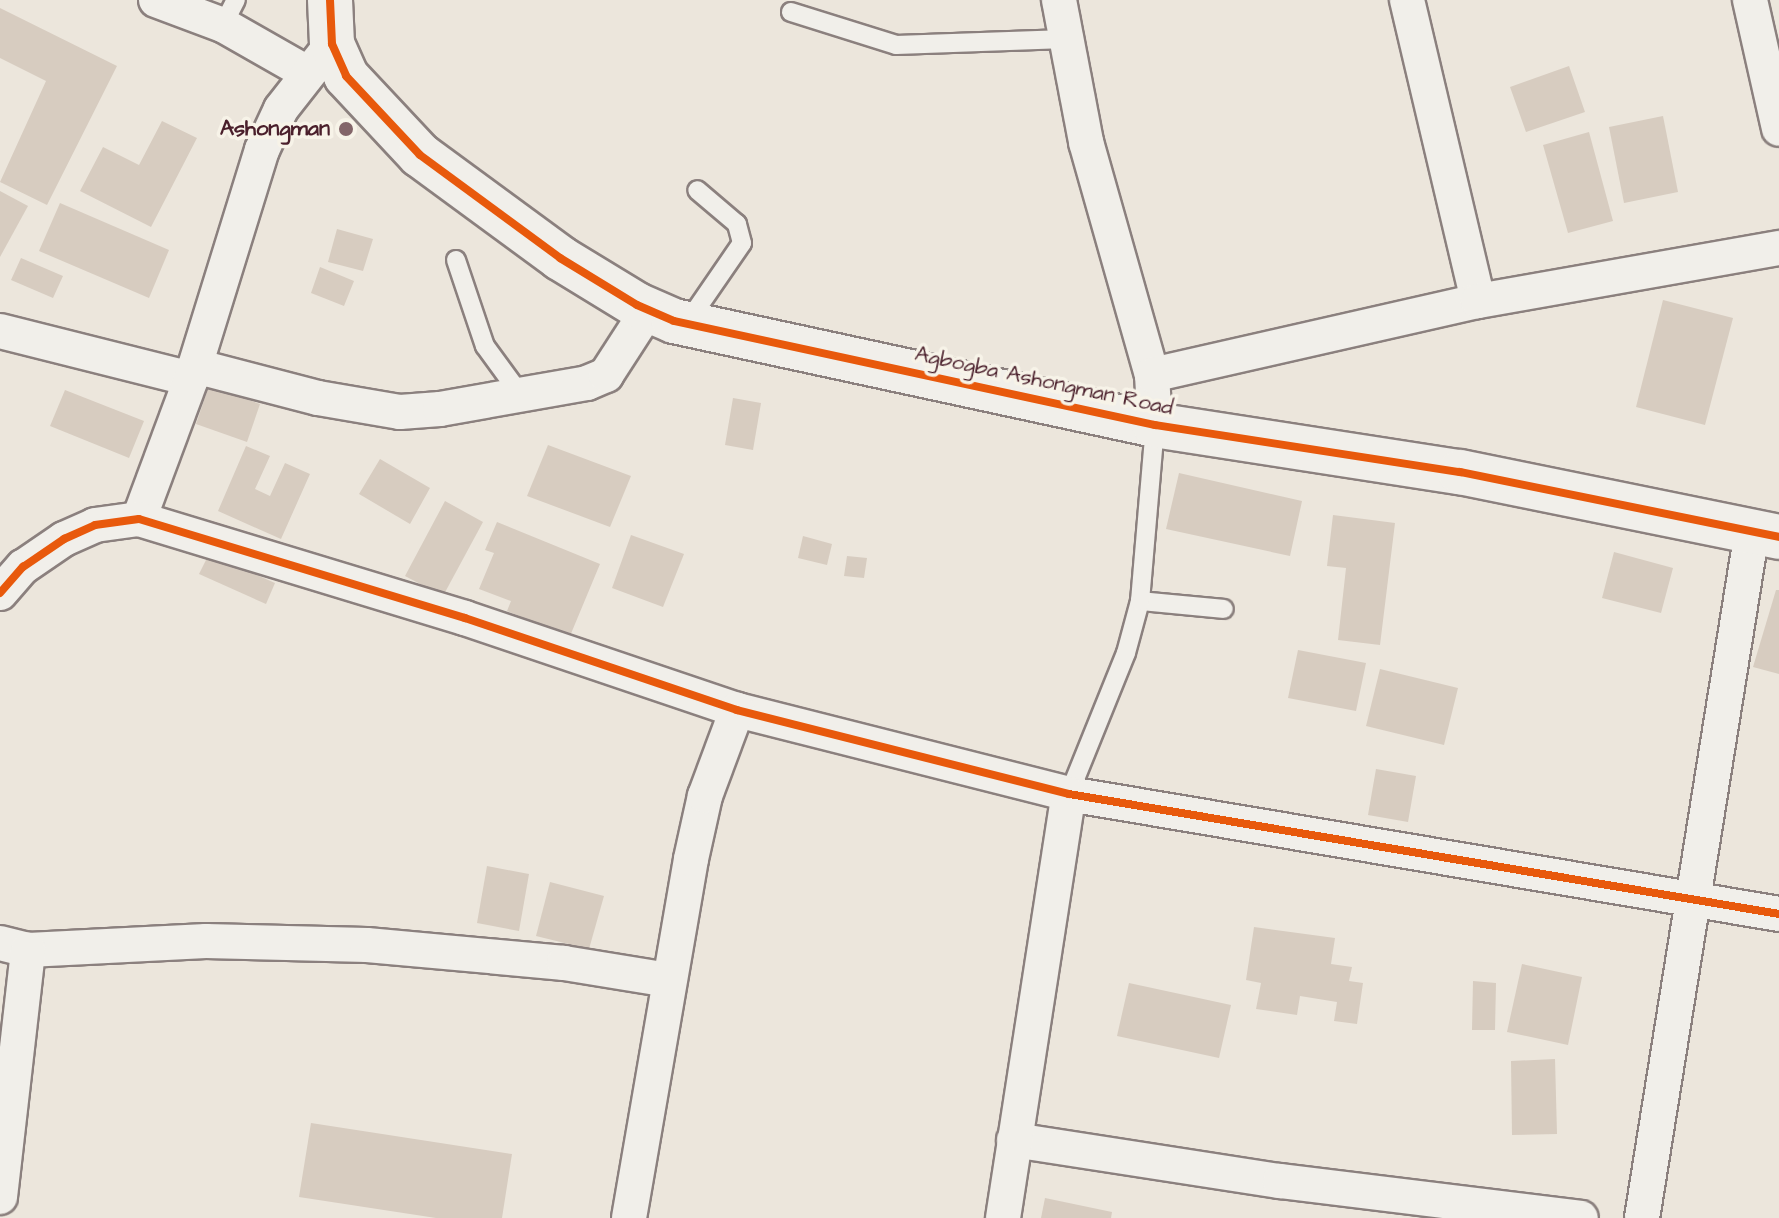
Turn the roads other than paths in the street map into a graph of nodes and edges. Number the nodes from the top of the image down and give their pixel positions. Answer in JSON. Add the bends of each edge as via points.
{"nodes":[{"id":1,"x":156,"y":0,"type":"edge"},
{"id":2,"x":330,"y":0,"type":"edge"},
{"id":3,"x":1059,"y":0,"type":"edge"},
{"id":4,"x":1407,"y":0,"type":"edge"},
{"id":5,"x":1750,"y":0,"type":"edge"},
{"id":6,"x":230,"y":12,"type":"edge"},
{"id":7,"x":791,"y":12,"type":"dead end"},
{"id":8,"x":1066,"y":39,"type":"junction"},
{"id":9,"x":319,"y":59,"type":"junction"},
{"id":10,"x":1779,"y":129,"type":"edge"},
{"id":11,"x":697,"y":190,"type":"dead end"},
{"id":12,"x":1779,"y":248,"type":"edge"},
{"id":13,"x":456,"y":260,"type":"dead end"},
{"id":14,"x":1478,"y":301,"type":"junction"},
{"id":15,"x":668,"y":316,"type":"junction"},
{"id":16,"x":0,"y":331,"type":"edge"},
{"id":17,"x":193,"y":372,"type":"junction"},
{"id":18,"x":1152,"y":375,"type":"junction"},
{"id":19,"x":520,"y":394,"type":"junction"},
{"id":20,"x":1155,"y":425,"type":"junction"},
{"id":21,"x":139,"y":519,"type":"junction"},
{"id":22,"x":1765,"y":534,"type":"edge"},
{"id":23,"x":0,"y":593,"type":"edge"},
{"id":24,"x":1140,"y":601,"type":"junction"},
{"id":25,"x":1224,"y":609,"type":"dead end"},
{"id":26,"x":737,"y":710,"type":"junction"},
{"id":27,"x":1069,"y":794,"type":"junction"},
{"id":28,"x":1691,"y":898,"type":"junction"},
{"id":29,"x":1779,"y":914,"type":"edge"},
{"id":30,"x":14,"y":947,"type":"edge"},
{"id":31,"x":669,"y":980,"type":"junction"},
{"id":32,"x":1014,"y":1140,"type":"junction"},
{"id":33,"x":0,"y":1197,"type":"edge"},
{"id":34,"x":629,"y":1218,"type":"edge"},
{"id":35,"x":1003,"y":1218,"type":"edge"},
{"id":36,"x":1581,"y":1218,"type":"edge"},
{"id":37,"x":1642,"y":1218,"type":"edge"}],
"edges":[{"from":1,"to":6,"type":"street"},
{"from":2,"to":9,"type":"street"},
{"from":3,"to":8,"type":"street"},
{"from":4,"to":14,"type":"street"},
{"from":5,"to":10,"type":"street"},
{"from":6,"to":9,"type":"street"},
{"from":7,"to":8,"type":"lane","via":[[896,45]]},
{"from":8,"to":18,"type":"street","via":[[1086,142]]},
{"from":9,"to":15,"type":"street","name":"Agbogba Ashongman Road","via":[[346,76],[420,155],[505,220]]},
{"from":9,"to":17,"type":"street","via":[[281,109],[262,150]]},
{"from":11,"to":15,"type":"lane","via":[[737,224],[742,243]]},
{"from":12,"to":14,"type":"street"},
{"from":13,"to":19,"type":"lane","via":[[485,346]]},
{"from":14,"to":18,"type":"street"},
{"from":15,"to":19,"type":"street","via":[[606,375]]},
{"from":15,"to":20,"type":"street","name":"Agbogba Ashongman Road"},
{"from":16,"to":17,"type":"street"},
{"from":17,"to":19,"type":"street","via":[[400,412]]},
{"from":17,"to":21,"type":"street"},
{"from":18,"to":20,"type":"street"},
{"from":20,"to":22,"type":"street","name":"Agbogba Ashongman Road","via":[[1460,472]]},
{"from":20,"to":24,"type":"lane"},
{"from":21,"to":23,"type":"street","via":[[95,525],[64,539],[23,567]]},
{"from":21,"to":26,"type":"street","via":[[465,618]]},
{"from":22,"to":28,"type":"street"},
{"from":24,"to":25,"type":"lane"},
{"from":24,"to":27,"type":"lane","via":[[1126,653]]},
{"from":26,"to":27,"type":"street"},
{"from":26,"to":31,"type":"street","via":[[705,796]]},
{"from":27,"to":28,"type":"street"},
{"from":27,"to":32,"type":"street"},
{"from":28,"to":29,"type":"street"},
{"from":28,"to":37,"type":"street"},
{"from":30,"to":31,"type":"street","via":[[206,941],[367,945],[564,963]]},
{"from":30,"to":33,"type":"street"},
{"from":31,"to":34,"type":"street"},
{"from":32,"to":35,"type":"street"},
{"from":32,"to":36,"type":"street","via":[[1280,1181]]}]}
